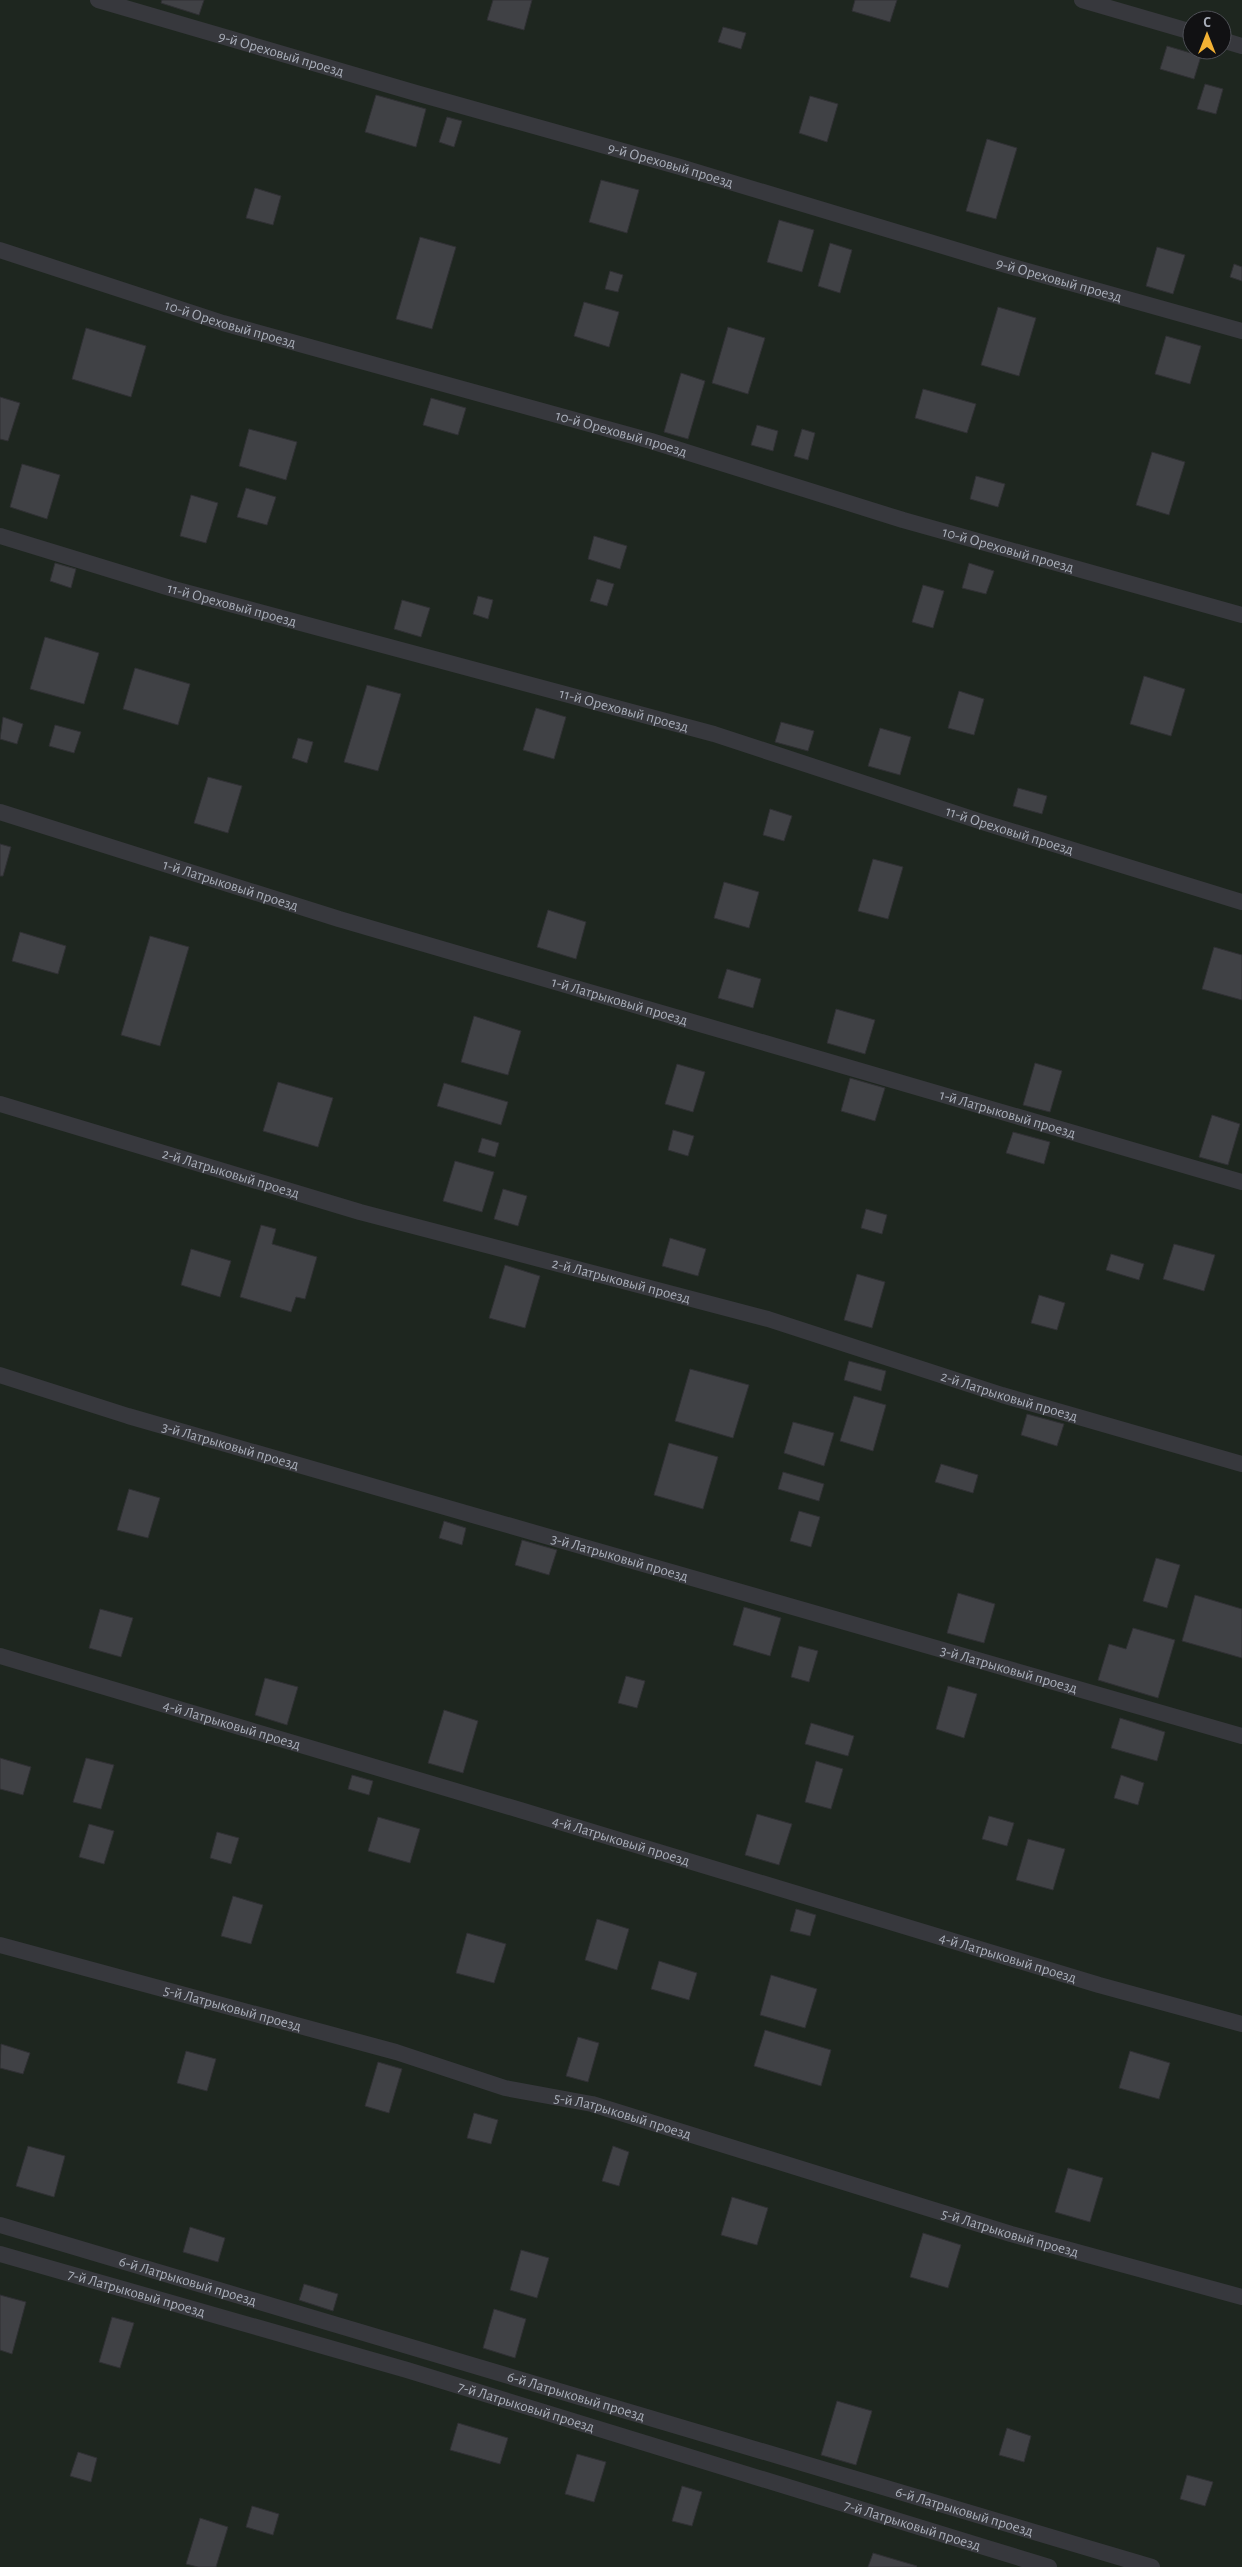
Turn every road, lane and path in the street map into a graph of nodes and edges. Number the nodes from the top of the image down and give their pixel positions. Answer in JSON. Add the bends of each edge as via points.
{"nodes":[{"id":1,"x":98,"y":0,"type":"edge"},
{"id":2,"x":1082,"y":0,"type":"edge"},
{"id":3,"x":1182,"y":29,"type":"edge"},
{"id":4,"x":0,"y":250,"type":"edge"},
{"id":5,"x":1242,"y":331,"type":"edge"},
{"id":6,"x":0,"y":536,"type":"edge"},
{"id":7,"x":1242,"y":615,"type":"edge"},
{"id":8,"x":0,"y":812,"type":"edge"},
{"id":9,"x":1242,"y":902,"type":"edge"},
{"id":10,"x":0,"y":1104,"type":"edge"},
{"id":11,"x":1242,"y":1182,"type":"edge"},
{"id":12,"x":0,"y":1375,"type":"edge"},
{"id":13,"x":1242,"y":1464,"type":"edge"},
{"id":14,"x":0,"y":1656,"type":"edge"},
{"id":15,"x":1242,"y":1736,"type":"edge"},
{"id":16,"x":0,"y":1945,"type":"edge"},
{"id":17,"x":1242,"y":2024,"type":"edge"},
{"id":18,"x":0,"y":2225,"type":"edge"},
{"id":19,"x":0,"y":2254,"type":"edge"},
{"id":20,"x":1242,"y":2297,"type":"edge"},
{"id":21,"x":1049,"y":2567,"type":"edge"},
{"id":22,"x":1152,"y":2567,"type":"edge"}],
"edges":[{"from":1,"to":5,"type":"lane","name":"9-й Ореховый проезд"},
{"from":2,"to":3,"type":"lane"},
{"from":4,"to":7,"type":"lane","name":"10-й Ореховый проезд","via":[[223,323],[641,439],[903,520]]},
{"from":6,"to":9,"type":"lane","name":"11-й Ореховый проезд","via":[[170,588],[714,734],[982,822]]},
{"from":8,"to":11,"type":"lane","name":"1-й Латрыковый проезд","via":[[339,920]]},
{"from":10,"to":13,"type":"lane","name":"2-й Латрыковый проезд","via":[[360,1212],[768,1320],[1002,1395]]},
{"from":12,"to":15,"type":"lane","name":"3-й Латрыковый проезд","via":[[128,1416]]},
{"from":14,"to":17,"type":"lane","name":"4-й Латрыковый проезд","via":[[1100,1985]]},
{"from":16,"to":20,"type":"lane","name":"5-й Латрыковый проезд","via":[[396,2052],[505,2088],[592,2104],[1011,2234]]},
{"from":18,"to":22,"type":"lane","name":"6-й Латрыковый проезд"},
{"from":19,"to":21,"type":"lane","name":"7-й Латрыковый проезд","via":[[407,2370]]}]}
